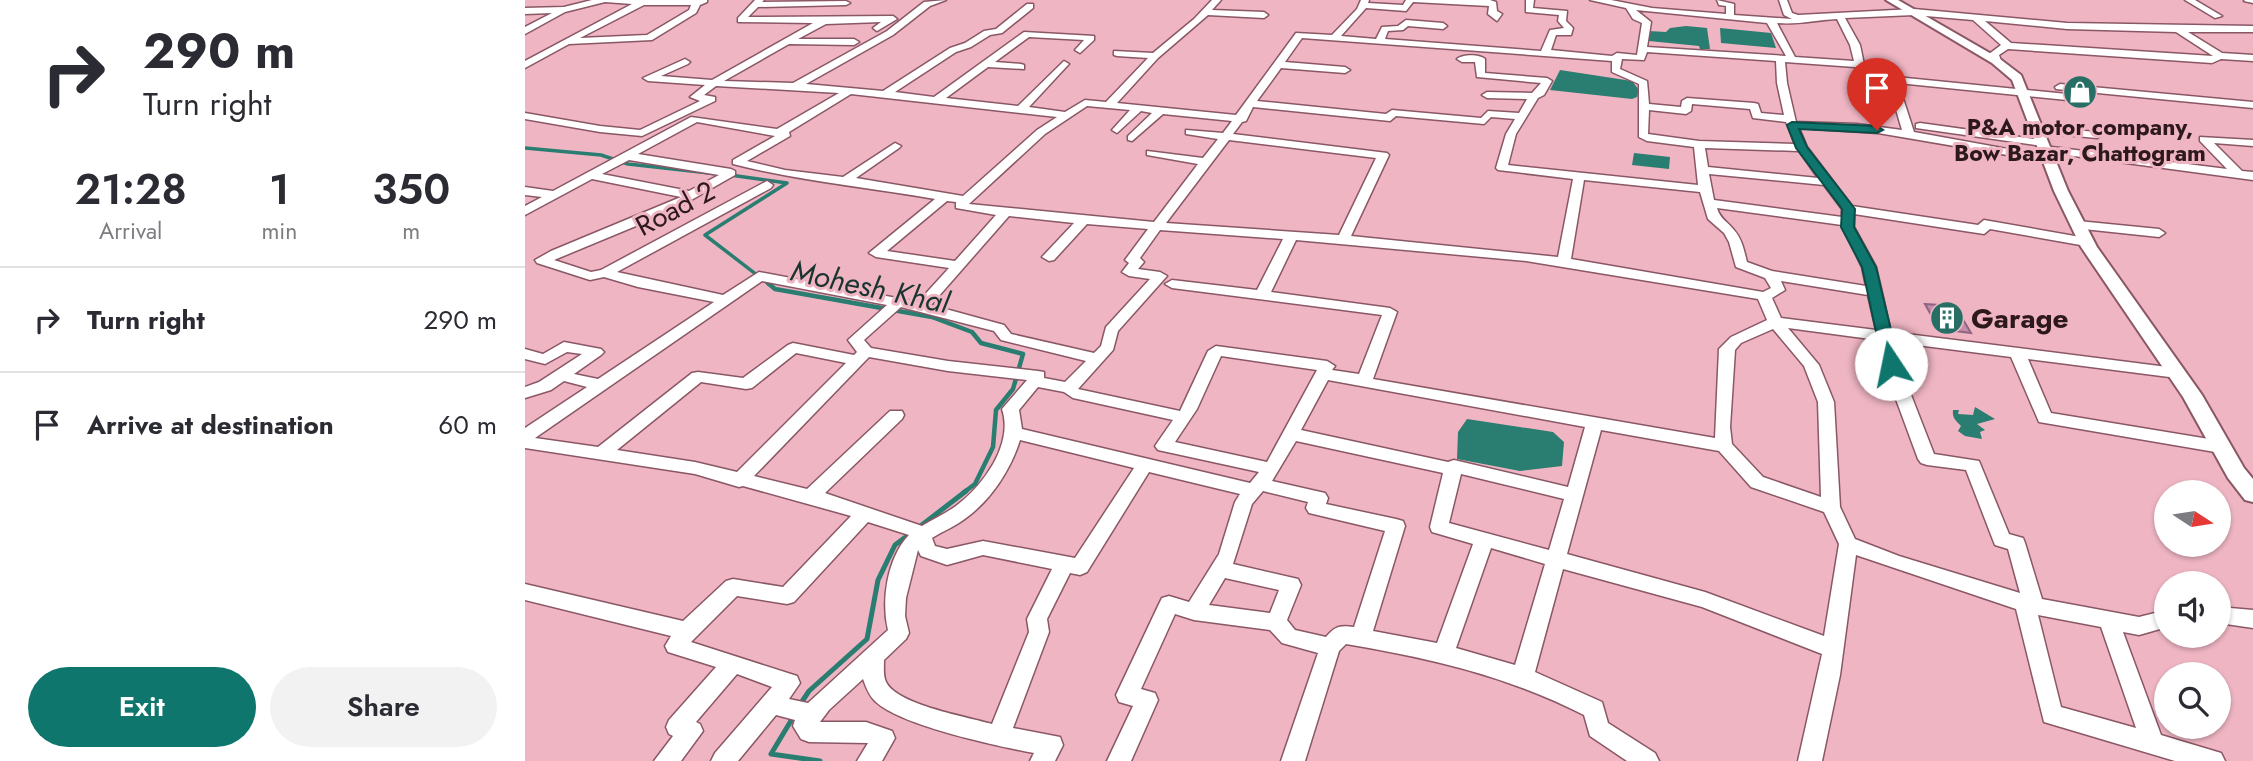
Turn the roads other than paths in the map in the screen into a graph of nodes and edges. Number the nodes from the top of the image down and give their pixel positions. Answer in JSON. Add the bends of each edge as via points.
{"nodes":[{"id":1,"x":557,"y":0,"type":"edge"},
{"id":2,"x":604,"y":0,"type":"edge"},
{"id":3,"x":713,"y":0,"type":"edge"},
{"id":4,"x":942,"y":0,"type":"edge"},
{"id":5,"x":1217,"y":0,"type":"edge"},
{"id":6,"x":1410,"y":0,"type":"edge"},
{"id":7,"x":1416,"y":0,"type":"edge"},
{"id":8,"x":1530,"y":0,"type":"edge"},
{"id":9,"x":1594,"y":0,"type":"edge"},
{"id":10,"x":1652,"y":0,"type":"edge"},
{"id":11,"x":1674,"y":0,"type":"edge"},
{"id":12,"x":1721,"y":0,"type":"edge"},
{"id":13,"x":1783,"y":0,"type":"edge"},
{"id":14,"x":1891,"y":0,"type":"edge"},
{"id":15,"x":2189,"y":0,"type":"edge"},
{"id":16,"x":627,"y":1,"type":"edge"},
{"id":17,"x":1611,"y":1,"type":"edge"},
{"id":18,"x":700,"y":2,"type":"edge"},
{"id":19,"x":757,"y":2,"type":"edge"},
{"id":20,"x":1486,"y":2,"type":"edge"},
{"id":21,"x":641,"y":3,"type":"junction"},
{"id":22,"x":846,"y":3,"type":"dead end"},
{"id":23,"x":1364,"y":3,"type":"edge"},
{"id":24,"x":1030,"y":6,"type":"dead end"},
{"id":25,"x":1630,"y":8,"type":"junction"},
{"id":26,"x":564,"y":10,"type":"junction"},
{"id":27,"x":527,"y":11,"type":"edge"},
{"id":28,"x":1653,"y":11,"type":"junction"},
{"id":29,"x":1205,"y":12,"type":"junction"},
{"id":30,"x":1674,"y":12,"type":"junction"},
{"id":31,"x":1914,"y":12,"type":"junction"},
{"id":32,"x":1839,"y":14,"type":"junction"},
{"id":33,"x":1264,"y":15,"type":"dead end"},
{"id":34,"x":1974,"y":16,"type":"junction"},
{"id":35,"x":2218,"y":16,"type":"dead end"},
{"id":36,"x":1497,"y":18,"type":"dead end"},
{"id":37,"x":1730,"y":18,"type":"junction"},
{"id":38,"x":1798,"y":19,"type":"junction"},
{"id":39,"x":824,"y":21,"type":"junction"},
{"id":40,"x":1771,"y":21,"type":"junction"},
{"id":41,"x":1443,"y":26,"type":"dead end"},
{"id":42,"x":2178,"y":29,"type":"junction"},
{"id":43,"x":2253,"y":29,"type":"edge"},
{"id":44,"x":525,"y":31,"type":"edge"},
{"id":45,"x":1333,"y":38,"type":"junction"},
{"id":46,"x":567,"y":41,"type":"junction"},
{"id":47,"x":790,"y":41,"type":"junction"},
{"id":48,"x":1379,"y":41,"type":"junction"},
{"id":49,"x":855,"y":42,"type":"junction"},
{"id":50,"x":871,"y":43,"type":"junction"},
{"id":51,"x":2008,"y":46,"type":"junction"},
{"id":52,"x":1643,"y":49,"type":"junction"},
{"id":53,"x":1080,"y":50,"type":"dead end"},
{"id":54,"x":1545,"y":52,"type":"junction"},
{"id":55,"x":1117,"y":53,"type":"dead end"},
{"id":56,"x":1482,"y":55,"type":"junction"},
{"id":57,"x":1155,"y":56,"type":"junction"},
{"id":58,"x":2220,"y":56,"type":"junction"},
{"id":59,"x":1787,"y":58,"type":"junction"},
{"id":60,"x":2253,"y":58,"type":"edge"},
{"id":61,"x":1617,"y":59,"type":"junction"},
{"id":62,"x":1996,"y":61,"type":"junction"},
{"id":63,"x":685,"y":62,"type":"dead end"},
{"id":64,"x":984,"y":64,"type":"junction"},
{"id":65,"x":1064,"y":64,"type":"dead end"},
{"id":66,"x":1859,"y":64,"type":"junction"},
{"id":67,"x":525,"y":65,"type":"edge"},
{"id":68,"x":1281,"y":65,"type":"junction"},
{"id":69,"x":1021,"y":66,"type":"dead end"},
{"id":70,"x":1345,"y":70,"type":"dead end"},
{"id":71,"x":1892,"y":80,"type":"junction"},
{"id":72,"x":714,"y":83,"type":"junction"},
{"id":73,"x":795,"y":86,"type":"junction"},
{"id":74,"x":2050,"y":86,"type":"dead end"},
{"id":75,"x":849,"y":91,"type":"junction"},
{"id":76,"x":885,"y":94,"type":"junction"},
{"id":77,"x":2025,"y":94,"type":"junction"},
{"id":78,"x":1487,"y":95,"type":"dead end"},
{"id":79,"x":1534,"y":96,"type":"junction"},
{"id":80,"x":2077,"y":99,"type":"dead end"},
{"id":81,"x":935,"y":101,"type":"junction"},
{"id":82,"x":1252,"y":104,"type":"junction"},
{"id":83,"x":1109,"y":105,"type":"junction"},
{"id":84,"x":2253,"y":105,"type":"edge"},
{"id":85,"x":1139,"y":107,"type":"junction"},
{"id":86,"x":1646,"y":107,"type":"junction"},
{"id":87,"x":1162,"y":108,"type":"junction"},
{"id":88,"x":1021,"y":109,"type":"junction"},
{"id":89,"x":1067,"y":115,"type":"junction"},
{"id":90,"x":525,"y":116,"type":"edge"},
{"id":91,"x":1520,"y":116,"type":"junction"},
{"id":92,"x":1241,"y":119,"type":"junction"},
{"id":93,"x":1791,"y":122,"type":"junction"},
{"id":94,"x":1117,"y":130,"type":"dead end"},
{"id":95,"x":1908,"y":130,"type":"junction"},
{"id":96,"x":1190,"y":132,"type":"dead end"},
{"id":97,"x":779,"y":133,"type":"junction"},
{"id":98,"x":2097,"y":135,"type":"dead end"},
{"id":99,"x":1227,"y":136,"type":"junction"},
{"id":100,"x":1132,"y":138,"type":"dead end"},
{"id":101,"x":2253,"y":143,"type":"edge"},
{"id":102,"x":1699,"y":144,"type":"junction"},
{"id":103,"x":2043,"y":145,"type":"junction"},
{"id":104,"x":895,"y":146,"type":"dead end"},
{"id":105,"x":1802,"y":148,"type":"junction"},
{"id":106,"x":1151,"y":153,"type":"dead end"},
{"id":107,"x":628,"y":156,"type":"junction"},
{"id":108,"x":1751,"y":160,"type":"junction"},
{"id":109,"x":1206,"y":162,"type":"junction"},
{"id":110,"x":1703,"y":170,"type":"junction"},
{"id":111,"x":2238,"y":174,"type":"junction"},
{"id":112,"x":593,"y":176,"type":"junction"},
{"id":113,"x":1579,"y":176,"type":"junction"},
{"id":114,"x":2253,"y":176,"type":"edge"},
{"id":115,"x":846,"y":180,"type":"junction"},
{"id":116,"x":1828,"y":182,"type":"junction"},
{"id":117,"x":767,"y":185,"type":"dead end"},
{"id":118,"x":1705,"y":189,"type":"junction"},
{"id":119,"x":525,"y":191,"type":"edge"},
{"id":120,"x":556,"y":195,"type":"junction"},
{"id":121,"x":691,"y":195,"type":"junction"},
{"id":122,"x":944,"y":198,"type":"junction"},
{"id":123,"x":963,"y":200,"type":"junction"},
{"id":124,"x":1709,"y":203,"type":"junction"},
{"id":125,"x":525,"y":211,"type":"edge"},
{"id":126,"x":1005,"y":213,"type":"junction"},
{"id":127,"x":1848,"y":215,"type":"junction"},
{"id":128,"x":1084,"y":220,"type":"junction"},
{"id":129,"x":2078,"y":225,"type":"junction"},
{"id":130,"x":1156,"y":226,"type":"junction"},
{"id":131,"x":2159,"y":233,"type":"dead end"},
{"id":132,"x":1291,"y":236,"type":"junction"},
{"id":133,"x":1343,"y":240,"type":"junction"},
{"id":134,"x":2086,"y":242,"type":"junction"},
{"id":135,"x":1049,"y":257,"type":"dead end"},
{"id":136,"x":1564,"y":263,"type":"junction"},
{"id":137,"x":957,"y":265,"type":"junction"},
{"id":138,"x":605,"y":273,"type":"junction"},
{"id":139,"x":1772,"y":275,"type":"junction"},
{"id":140,"x":1171,"y":284,"type":"dead end"},
{"id":141,"x":1876,"y":292,"type":"junction"},
{"id":142,"x":1262,"y":295,"type":"junction"},
{"id":143,"x":1764,"y":296,"type":"junction"},
{"id":144,"x":726,"y":300,"type":"junction"},
{"id":145,"x":897,"y":303,"type":"junction"},
{"id":146,"x":921,"y":307,"type":"junction"},
{"id":147,"x":1775,"y":322,"type":"junction"},
{"id":148,"x":1886,"y":336,"type":"junction"},
{"id":149,"x":2017,"y":352,"type":"junction"},
{"id":150,"x":525,"y":354,"type":"edge"},
{"id":151,"x":862,"y":356,"type":"junction"},
{"id":152,"x":1096,"y":358,"type":"junction"},
{"id":153,"x":2177,"y":373,"type":"junction"},
{"id":154,"x":1323,"y":374,"type":"junction"},
{"id":155,"x":560,"y":375,"type":"junction"},
{"id":156,"x":1365,"y":380,"type":"junction"},
{"id":157,"x":1035,"y":382,"type":"junction"},
{"id":158,"x":600,"y":385,"type":"junction"},
{"id":159,"x":1069,"y":388,"type":"junction"},
{"id":160,"x":525,"y":393,"type":"edge"},
{"id":161,"x":895,"y":415,"type":"dead end"},
{"id":162,"x":1184,"y":416,"type":"junction"},
{"id":163,"x":1594,"y":425,"type":"junction"},
{"id":164,"x":1015,"y":433,"type":"junction"},
{"id":165,"x":1291,"y":434,"type":"junction"},
{"id":166,"x":525,"y":436,"type":"edge"},
{"id":167,"x":525,"y":442,"type":"edge"},
{"id":168,"x":1724,"y":446,"type":"junction"},
{"id":169,"x":2221,"y":447,"type":"junction"},
{"id":170,"x":600,"y":455,"type":"junction"},
{"id":171,"x":1143,"y":466,"type":"junction"},
{"id":172,"x":1272,"y":469,"type":"junction"},
{"id":173,"x":1453,"y":469,"type":"junction"},
{"id":174,"x":739,"y":481,"type":"junction"},
{"id":175,"x":1257,"y":488,"type":"junction"},
{"id":176,"x":2253,"y":494,"type":"edge"},
{"id":177,"x":1574,"y":495,"type":"junction"},
{"id":178,"x":811,"y":496,"type":"junction"},
{"id":179,"x":1831,"y":507,"type":"junction"},
{"id":180,"x":866,"y":512,"type":"junction"},
{"id":181,"x":923,"y":536,"type":"junction"},
{"id":182,"x":1483,"y":540,"type":"junction"},
{"id":183,"x":1848,"y":544,"type":"junction"},
{"id":184,"x":1556,"y":559,"type":"junction"},
{"id":185,"x":1064,"y":565,"type":"junction"},
{"id":186,"x":1220,"y":569,"type":"junction"},
{"id":187,"x":525,"y":592,"type":"edge"},
{"id":188,"x":2029,"y":604,"type":"junction"},
{"id":189,"x":1194,"y":612,"type":"junction"},
{"id":190,"x":2231,"y":616,"type":"edge"},
{"id":191,"x":2253,"y":619,"type":"edge"},
{"id":192,"x":2109,"y":620,"type":"junction"},
{"id":193,"x":1276,"y":621,"type":"junction"},
{"id":194,"x":2154,"y":622,"type":"edge"},
{"id":195,"x":687,"y":631,"type":"junction"},
{"id":196,"x":1361,"y":637,"type":"junction"},
{"id":197,"x":1330,"y":647,"type":"junction"},
{"id":198,"x":1833,"y":649,"type":"junction"},
{"id":199,"x":1443,"y":655,"type":"junction"},
{"id":200,"x":873,"y":659,"type":"junction"},
{"id":201,"x":733,"y":663,"type":"junction"},
{"id":202,"x":1523,"y":676,"type":"junction"},
{"id":203,"x":771,"y":704,"type":"junction"},
{"id":204,"x":810,"y":714,"type":"junction"},
{"id":205,"x":998,"y":736,"type":"junction"},
{"id":206,"x":2153,"y":744,"type":"junction"},
{"id":207,"x":666,"y":761,"type":"edge"},
{"id":208,"x":723,"y":761,"type":"edge"},
{"id":209,"x":869,"y":761,"type":"edge"},
{"id":210,"x":1042,"y":761,"type":"edge"},
{"id":211,"x":1119,"y":761,"type":"edge"},
{"id":212,"x":1293,"y":761,"type":"edge"},
{"id":213,"x":1647,"y":761,"type":"edge"},
{"id":214,"x":1810,"y":761,"type":"edge"},
{"id":215,"x":2213,"y":761,"type":"edge"}],
"edges":[{"from":1,"to":27,"type":"street"},
{"from":2,"to":16,"type":"street"},
{"from":2,"to":26,"type":"street"},
{"from":3,"to":18,"type":"street"},
{"from":4,"to":50,"type":"street","via":[[927,4]]},
{"from":5,"to":29,"type":"street"},
{"from":6,"to":23,"type":"street","via":[[1406,8]]},
{"from":7,"to":20,"type":"street"},
{"from":8,"to":54,"type":"street","via":[[1529,9],[1564,13],[1562,21],[1569,28],[1568,33],[1553,32]]},
{"from":9,"to":17,"type":"street"},
{"from":10,"to":28,"type":"street"},
{"from":11,"to":30,"type":"street"},
{"from":12,"to":37,"type":"street","via":[[1730,4]]},
{"from":13,"to":38,"type":"street","via":[[1788,15]]},
{"from":14,"to":31,"type":"street"},
{"from":15,"to":35,"type":"street"},
{"from":16,"to":21,"type":"street"},
{"from":17,"to":25,"type":"street"},
{"from":18,"to":21,"type":"street"},
{"from":18,"to":46,"type":"street","via":[[649,38]]},
{"from":19,"to":22,"type":"street"},
{"from":19,"to":39,"type":"street","via":[[741,20]]},
{"from":20,"to":36,"type":"street","via":[[1493,4],[1492,14],[1498,14]]},
{"from":21,"to":46,"type":"street"},
{"from":23,"to":45,"type":"street"},
{"from":24,"to":76,"type":"street","via":[[999,31],[953,50]]},
{"from":25,"to":28,"type":"street"},
{"from":25,"to":52,"type":"street","via":[[1647,22]]},
{"from":26,"to":27,"type":"street"},
{"from":26,"to":44,"type":"street"},
{"from":28,"to":30,"type":"street"},
{"from":29,"to":33,"type":"street"},
{"from":29,"to":57,"type":"street"},
{"from":30,"to":37,"type":"street"},
{"from":31,"to":32,"type":"street","via":[[1851,10]]},
{"from":31,"to":34,"type":"street"},
{"from":31,"to":62,"type":"street"},
{"from":32,"to":38,"type":"street"},
{"from":32,"to":66,"type":"street"},
{"from":34,"to":42,"type":"street","via":[[2067,26]]},
{"from":34,"to":51,"type":"street"},
{"from":37,"to":40,"type":"street"},
{"from":38,"to":40,"type":"street"},
{"from":39,"to":47,"type":"street"},
{"from":39,"to":49,"type":"street","via":[[893,19]]},
{"from":40,"to":59,"type":"street"},
{"from":41,"to":48,"type":"street","via":[[1406,23],[1400,29],[1385,29]]},
{"from":42,"to":43,"type":"street"},
{"from":42,"to":58,"type":"street"},
{"from":45,"to":48,"type":"street"},
{"from":45,"to":68,"type":"street","via":[[1299,35]]},
{"from":46,"to":67,"type":"street"},
{"from":47,"to":49,"type":"street"},
{"from":47,"to":72,"type":"street"},
{"from":48,"to":56,"type":"street","via":[[1455,48],[1453,58]]},
{"from":49,"to":50,"type":"street"},
{"from":50,"to":73,"type":"street"},
{"from":51,"to":58,"type":"street","via":[[2211,60]]},
{"from":51,"to":62,"type":"street","via":[[1994,54]]},
{"from":52,"to":59,"type":"street"},
{"from":52,"to":61,"type":"street","via":[[1641,58]]},
{"from":53,"to":64,"type":"street","via":[[1091,38],[1027,34]]},
{"from":54,"to":56,"type":"street"},
{"from":54,"to":61,"type":"street"},
{"from":55,"to":57,"type":"street"},
{"from":56,"to":79,"type":"street","via":[[1480,75],[1547,80]]},
{"from":57,"to":83,"type":"street"},
{"from":58,"to":60,"type":"street"},
{"from":59,"to":66,"type":"street"},
{"from":59,"to":93,"type":"street","via":[[1780,68]]},
{"from":61,"to":86,"type":"street","via":[[1619,74],[1644,83]]},
{"from":62,"to":77,"type":"street","via":[[2017,78]]},
{"from":63,"to":72,"type":"street","via":[[648,78]]},
{"from":64,"to":69,"type":"street"},
{"from":64,"to":81,"type":"street"},
{"from":65,"to":88,"type":"street"},
{"from":66,"to":71,"type":"street","via":[[1862,77]]},
{"from":68,"to":70,"type":"street"},
{"from":68,"to":82,"type":"street"},
{"from":71,"to":77,"type":"street"},
{"from":71,"to":95,"type":"street"},
{"from":72,"to":73,"type":"street"},
{"from":72,"to":90,"type":"street","via":[[695,97],[711,99],[646,132]]},
{"from":73,"to":75,"type":"street"},
{"from":74,"to":84,"type":"street"},
{"from":75,"to":76,"type":"street"},
{"from":75,"to":97,"type":"street"},
{"from":76,"to":81,"type":"street"},
{"from":77,"to":80,"type":"street"},
{"from":77,"to":103,"type":"street"},
{"from":78,"to":79,"type":"street"},
{"from":79,"to":91,"type":"street"},
{"from":81,"to":88,"type":"street"},
{"from":82,"to":91,"type":"street","via":[[1389,118],[1392,113],[1484,121],[1488,114]]},
{"from":82,"to":92,"type":"street"},
{"from":83,"to":85,"type":"street"},
{"from":83,"to":89,"type":"street","via":[[1085,103]]},
{"from":85,"to":87,"type":"street"},
{"from":85,"to":94,"type":"street"},
{"from":86,"to":93,"type":"street","via":[[1686,111],[1687,101],[1754,106],[1757,116]]},
{"from":86,"to":102,"type":"street","via":[[1643,135],[1647,138]]},
{"from":87,"to":92,"type":"street"},
{"from":87,"to":100,"type":"street"},
{"from":88,"to":89,"type":"street"},
{"from":89,"to":123,"type":"street","via":[[1029,140]]},
{"from":91,"to":113,"type":"street","via":[[1502,168]]},
{"from":92,"to":99,"type":"street"},
{"from":93,"to":95,"type":"street"},
{"from":93,"to":105,"type":"street"},
{"from":95,"to":103,"type":"street","via":[[1996,153]]},
{"from":96,"to":99,"type":"street"},
{"from":97,"to":107,"type":"street","via":[[695,119]]},
{"from":97,"to":115,"type":"street","via":[[786,134],[737,162],[785,174]]},
{"from":98,"to":103,"type":"street"},
{"from":99,"to":109,"type":"street"},
{"from":99,"to":133,"type":"street","via":[[1383,155]]},
{"from":101,"to":111,"type":"street","via":[[2204,139]]},
{"from":102,"to":108,"type":"street"},
{"from":102,"to":110,"type":"street"},
{"from":103,"to":111,"type":"street"},
{"from":103,"to":129,"type":"street"},
{"from":104,"to":115,"type":"street"},
{"from":105,"to":108,"type":"street"},
{"from":105,"to":116,"type":"street"},
{"from":106,"to":109,"type":"street"},
{"from":107,"to":112,"type":"street"},
{"from":107,"to":121,"type":"street","via":[[731,174]]},
{"from":108,"to":110,"type":"street"},
{"from":108,"to":116,"type":"street"},
{"from":109,"to":130,"type":"street"},
{"from":110,"to":118,"type":"street"},
{"from":111,"to":114,"type":"street"},
{"from":112,"to":120,"type":"street"},
{"from":112,"to":121,"type":"street"},
{"from":113,"to":118,"type":"street"},
{"from":113,"to":136,"type":"street"},
{"from":115,"to":122,"type":"street"},
{"from":116,"to":127,"type":"street"},
{"from":117,"to":138,"type":"street","name":"Road 2"},
{"from":118,"to":124,"type":"street"},
{"from":119,"to":120,"type":"street"},
{"from":120,"to":125,"type":"street"},
{"from":121,"to":138,"type":"street","via":[[541,260],[590,276]]},
{"from":122,"to":123,"type":"street"},
{"from":122,"to":137,"type":"street","via":[[876,253]]},
{"from":123,"to":126,"type":"street","via":[[962,207]]},
{"from":124,"to":127,"type":"street"},
{"from":124,"to":139,"type":"street","via":[[1714,219],[1736,243],[1741,264]]},
{"from":126,"to":128,"type":"street"},
{"from":126,"to":137,"type":"street"},
{"from":127,"to":134,"type":"street","via":[[1984,230],[1984,224]]},
{"from":127,"to":141,"type":"street","via":[[1848,227]]},
{"from":128,"to":130,"type":"street"},
{"from":128,"to":135,"type":"street"},
{"from":129,"to":131,"type":"street"},
{"from":129,"to":134,"type":"street"},
{"from":130,"to":132,"type":"street"},
{"from":130,"to":152,"type":"street","via":[[1129,272],[1160,276],[1111,330],[1108,347]]},
{"from":132,"to":133,"type":"street"},
{"from":132,"to":142,"type":"street"},
{"from":133,"to":136,"type":"street"},
{"from":134,"to":153,"type":"street"},
{"from":136,"to":143,"type":"street"},
{"from":137,"to":146,"type":"street"},
{"from":138,"to":144,"type":"street"},
{"from":139,"to":141,"type":"street"},
{"from":139,"to":143,"type":"street","via":[[1777,290]]},
{"from":140,"to":142,"type":"street"},
{"from":141,"to":148,"type":"street"},
{"from":142,"to":156,"type":"street","via":[[1390,312]]},
{"from":143,"to":147,"type":"street"},
{"from":144,"to":145,"type":"street","via":[[759,276]]},
{"from":144,"to":158,"type":"street"},
{"from":145,"to":146,"type":"street"},
{"from":145,"to":151,"type":"street","via":[[855,340]]},
{"from":146,"to":152,"type":"street","via":[[999,328],[1006,337]]},
{"from":147,"to":148,"type":"street"},
{"from":147,"to":168,"type":"street","via":[[1727,349]]},
{"from":147,"to":179,"type":"street","via":[[1811,365],[1826,402]]},
{"from":148,"to":149,"type":"street"},
{"from":148,"to":188,"type":"street","via":[[1891,364],[1927,459],[1973,465],[2003,540],[2016,543]]},
{"from":149,"to":153,"type":"street"},
{"from":149,"to":169,"type":"street","via":[[2045,418]]},
{"from":150,"to":155,"type":"street","via":[[545,359],[565,346],[596,352]]},
{"from":151,"to":157,"type":"street","via":[[1038,376]]},
{"from":151,"to":170,"type":"street","via":[[793,348],[746,384],[698,377]]},
{"from":151,"to":174,"type":"street"},
{"from":152,"to":159,"type":"street"},
{"from":153,"to":169,"type":"street"},
{"from":154,"to":156,"type":"street"},
{"from":154,"to":162,"type":"street","via":[[1327,366],[1216,351]]},
{"from":154,"to":165,"type":"street"},
{"from":155,"to":158,"type":"street"},
{"from":155,"to":160,"type":"street"},
{"from":156,"to":163,"type":"street"},
{"from":157,"to":159,"type":"street"},
{"from":157,"to":164,"type":"street","via":[[1010,409]]},
{"from":158,"to":166,"type":"street"},
{"from":159,"to":162,"type":"street","via":[[1073,393]]},
{"from":161,"to":178,"type":"street"},
{"from":162,"to":172,"type":"street","via":[[1164,446]]},
{"from":163,"to":168,"type":"street"},
{"from":163,"to":177,"type":"street"},
{"from":164,"to":171,"type":"street"},
{"from":164,"to":181,"type":"street","via":[[980,496]]},
{"from":165,"to":172,"type":"street"},
{"from":165,"to":173,"type":"street"},
{"from":167,"to":170,"type":"street"},
{"from":168,"to":179,"type":"street","via":[[1757,482]]},
{"from":169,"to":176,"type":"street"},
{"from":170,"to":174,"type":"street","via":[[695,468]]},
{"from":171,"to":175,"type":"street"},
{"from":171,"to":185,"type":"street","via":[[1080,567]]},
{"from":172,"to":175,"type":"street"},
{"from":173,"to":177,"type":"street"},
{"from":173,"to":182,"type":"street","via":[[1439,527]]},
{"from":174,"to":178,"type":"street"},
{"from":175,"to":186,"type":"street","via":[[1244,502]]},
{"from":175,"to":196,"type":"street","via":[[1319,498],[1315,508],[1396,526]]},
{"from":177,"to":184,"type":"street"},
{"from":178,"to":180,"type":"street"},
{"from":179,"to":183,"type":"street"},
{"from":180,"to":181,"type":"street"},
{"from":180,"to":195,"type":"street","via":[[787,596],[733,587]]},
{"from":181,"to":185,"type":"street","via":[[928,551],[947,557],[983,548]]},
{"from":181,"to":200,"type":"street","via":[[911,546],[900,574],[895,612],[899,634]]},
{"from":182,"to":184,"type":"street"},
{"from":182,"to":199,"type":"street"},
{"from":183,"to":188,"type":"street"},
{"from":183,"to":198,"type":"street"},
{"from":184,"to":198,"type":"street","via":[[1705,600]]},
{"from":184,"to":202,"type":"street"},
{"from":185,"to":205,"type":"street","via":[[1037,619],[1039,632]]},
{"from":186,"to":189,"type":"street"},
{"from":186,"to":193,"type":"street","via":[[1291,585]]},
{"from":187,"to":195,"type":"street"},
{"from":188,"to":192,"type":"street"},
{"from":188,"to":206,"type":"street","via":[[2052,715]]},
{"from":189,"to":193,"type":"street"},
{"from":189,"to":211,"type":"street","via":[[1168,604],[1127,695],[1147,700]]},
{"from":190,"to":191,"type":"street"},
{"from":192,"to":194,"type":"street","via":[[2139,626]]},
{"from":192,"to":206,"type":"street"},
{"from":193,"to":197,"type":"street","via":[[1289,637]]},
{"from":195,"to":201,"type":"street","via":[[675,646]]},
{"from":196,"to":197,"type":"street","via":[[1341,634]]},
{"from":196,"to":199,"type":"street"},
{"from":197,"to":212,"type":"street"},
{"from":198,"to":214,"type":"street"},
{"from":199,"to":202,"type":"street"},
{"from":200,"to":204,"type":"street"},
{"from":200,"to":205,"type":"street","via":[[872,679],[883,695],[899,705]]},
{"from":201,"to":203,"type":"street","via":[[789,682]]},
{"from":201,"to":207,"type":"street","via":[[677,727],[692,731]]},
{"from":202,"to":213,"type":"street","via":[[1594,709],[1598,729]]},
{"from":203,"to":204,"type":"street"},
{"from":203,"to":208,"type":"street"},
{"from":204,"to":209,"type":"street","via":[[804,726],[809,732],[871,731],[884,738]]},
{"from":205,"to":210,"type":"street","via":[[1052,745]]},
{"from":206,"to":215,"type":"street"}]}
